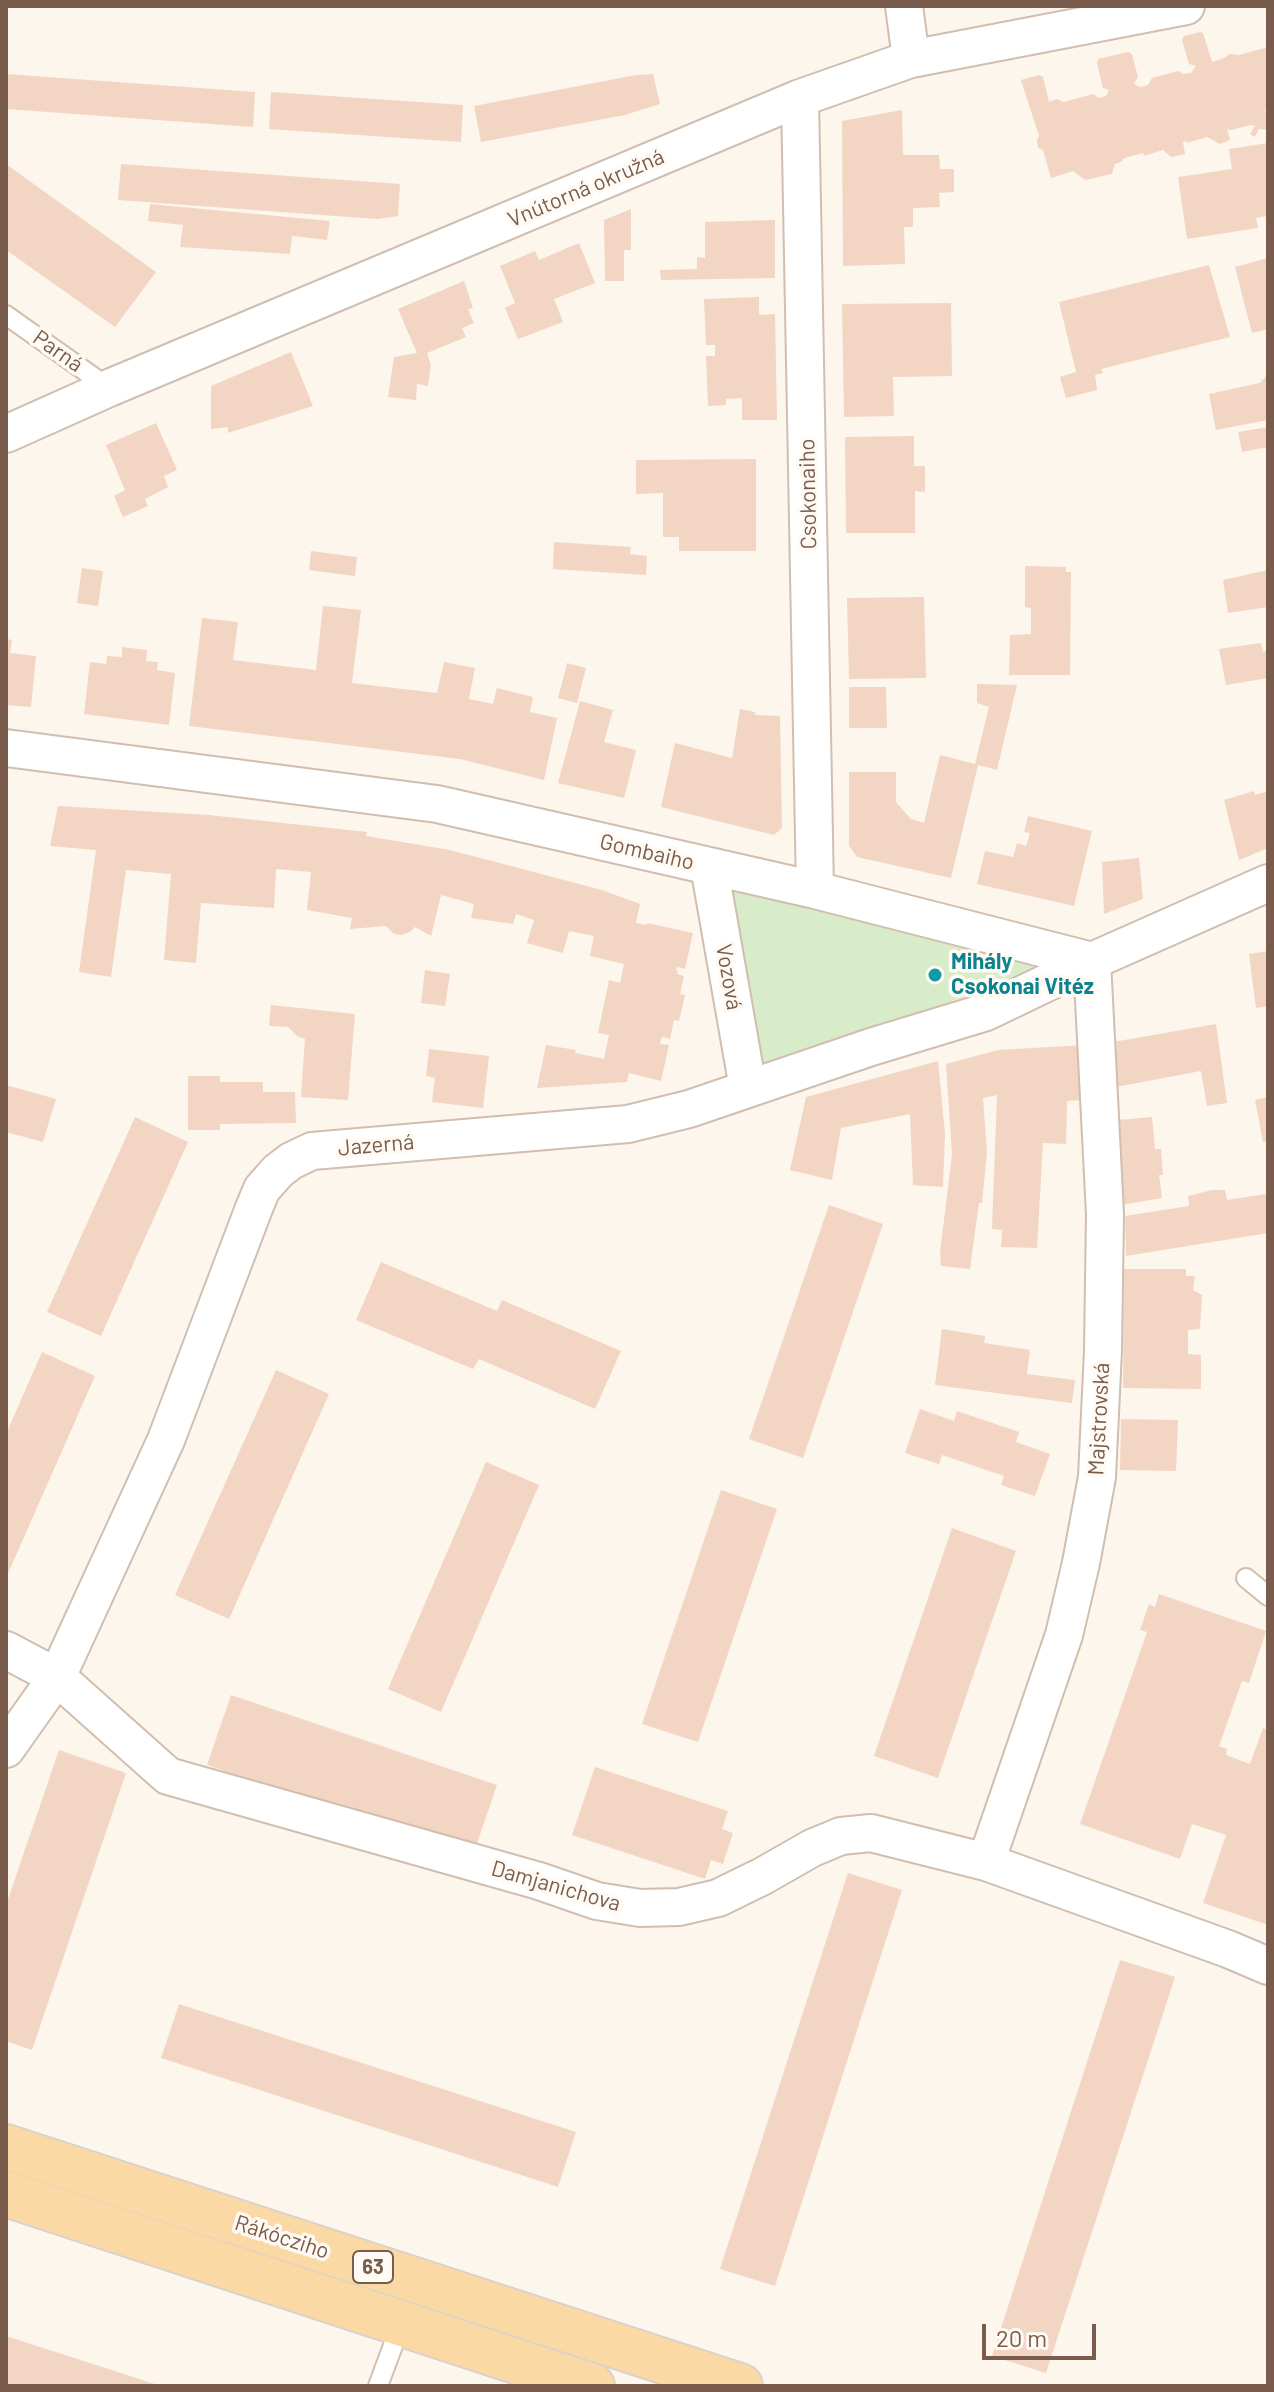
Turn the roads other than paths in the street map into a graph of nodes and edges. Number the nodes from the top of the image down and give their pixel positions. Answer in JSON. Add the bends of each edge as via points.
{"nodes":[{"id":1,"x":904,"y":6,"type":"edge"},
{"id":2,"x":1186,"y":6,"type":"edge"},
{"id":3,"x":911,"y":59,"type":"junction"},
{"id":4,"x":800,"y":98,"type":"junction"},
{"id":5,"x":6,"y":315,"type":"edge"},
{"id":6,"x":109,"y":388,"type":"junction"},
{"id":7,"x":6,"y":434,"type":"edge"},
{"id":8,"x":6,"y":748,"type":"edge"},
{"id":9,"x":709,"y":866,"type":"junction"},
{"id":10,"x":1268,"y":883,"type":"edge"},
{"id":11,"x":815,"y":890,"type":"junction"},
{"id":12,"x":1092,"y":961,"type":"junction"},
{"id":13,"x":748,"y":1088,"type":"junction"},
{"id":14,"x":1246,"y":1578,"type":"dead end"},
{"id":15,"x":1268,"y":1596,"type":"edge"},
{"id":16,"x":6,"y":1650,"type":"edge"},
{"id":17,"x":57,"y":1677,"type":"junction"},
{"id":18,"x":6,"y":1749,"type":"edge"},
{"id":19,"x":986,"y":1862,"type":"junction"},
{"id":20,"x":1268,"y":1966,"type":"edge"},
{"id":21,"x":6,"y":2147,"type":"edge"},
{"id":22,"x":6,"y":2194,"type":"edge"},
{"id":23,"x":401,"y":2324,"type":"junction"},
{"id":24,"x":378,"y":2386,"type":"edge"},
{"id":25,"x":592,"y":2386,"type":"edge"},
{"id":26,"x":740,"y":2386,"type":"edge"}],
"edges":[{"from":1,"to":3,"type":"street"},
{"from":2,"to":3,"type":"street","name":"Vnútorná okružná"},
{"from":3,"to":4,"type":"street","name":"Vnútorná okružná"},
{"from":4,"to":6,"type":"street","name":"Vnútorná okružná"},
{"from":4,"to":11,"type":"street","name":"Csokonaiho"},
{"from":5,"to":6,"type":"lane","name":"Parná"},
{"from":6,"to":7,"type":"street","name":"Vnútorná okružná"},
{"from":8,"to":9,"type":"street","name":"Gombaiho","via":[[437,804]]},
{"from":9,"to":11,"type":"street","name":"Gombaiho"},
{"from":9,"to":13,"type":"street","name":"Vozová"},
{"from":10,"to":12,"type":"street"},
{"from":11,"to":12,"type":"street","name":"Gombaiho"},
{"from":12,"to":13,"type":"street","name":"Jazerná","via":[[986,1012]]},
{"from":12,"to":19,"type":"street","name":"Majstrovská","via":[[1105,1214],[1097,1477],[1064,1635]]},
{"from":13,"to":17,"type":"street","name":"Jazerná","via":[[628,1124],[312,1151],[278,1171],[262,1189],[166,1440]]},
{"from":14,"to":15,"type":"lane"},
{"from":16,"to":17,"type":"street","name":"Damjanichova"},
{"from":17,"to":18,"type":"street","name":"Jazerná"},
{"from":17,"to":19,"type":"street","name":"Damjanichova","via":[[168,1776],[597,1901],[640,1908],[718,1898],[841,1836],[871,1833]]},
{"from":19,"to":20,"type":"street","name":"Damjanichova"},
{"from":21,"to":26,"type":"main road","name":"Rákócziho","number":"63"},
{"from":22,"to":23,"type":"main road","name":"Rákócziho","number":"63"},
{"from":23,"to":24,"type":"lane"},
{"from":23,"to":25,"type":"main road","name":"Rákócziho","number":"63"}]}
